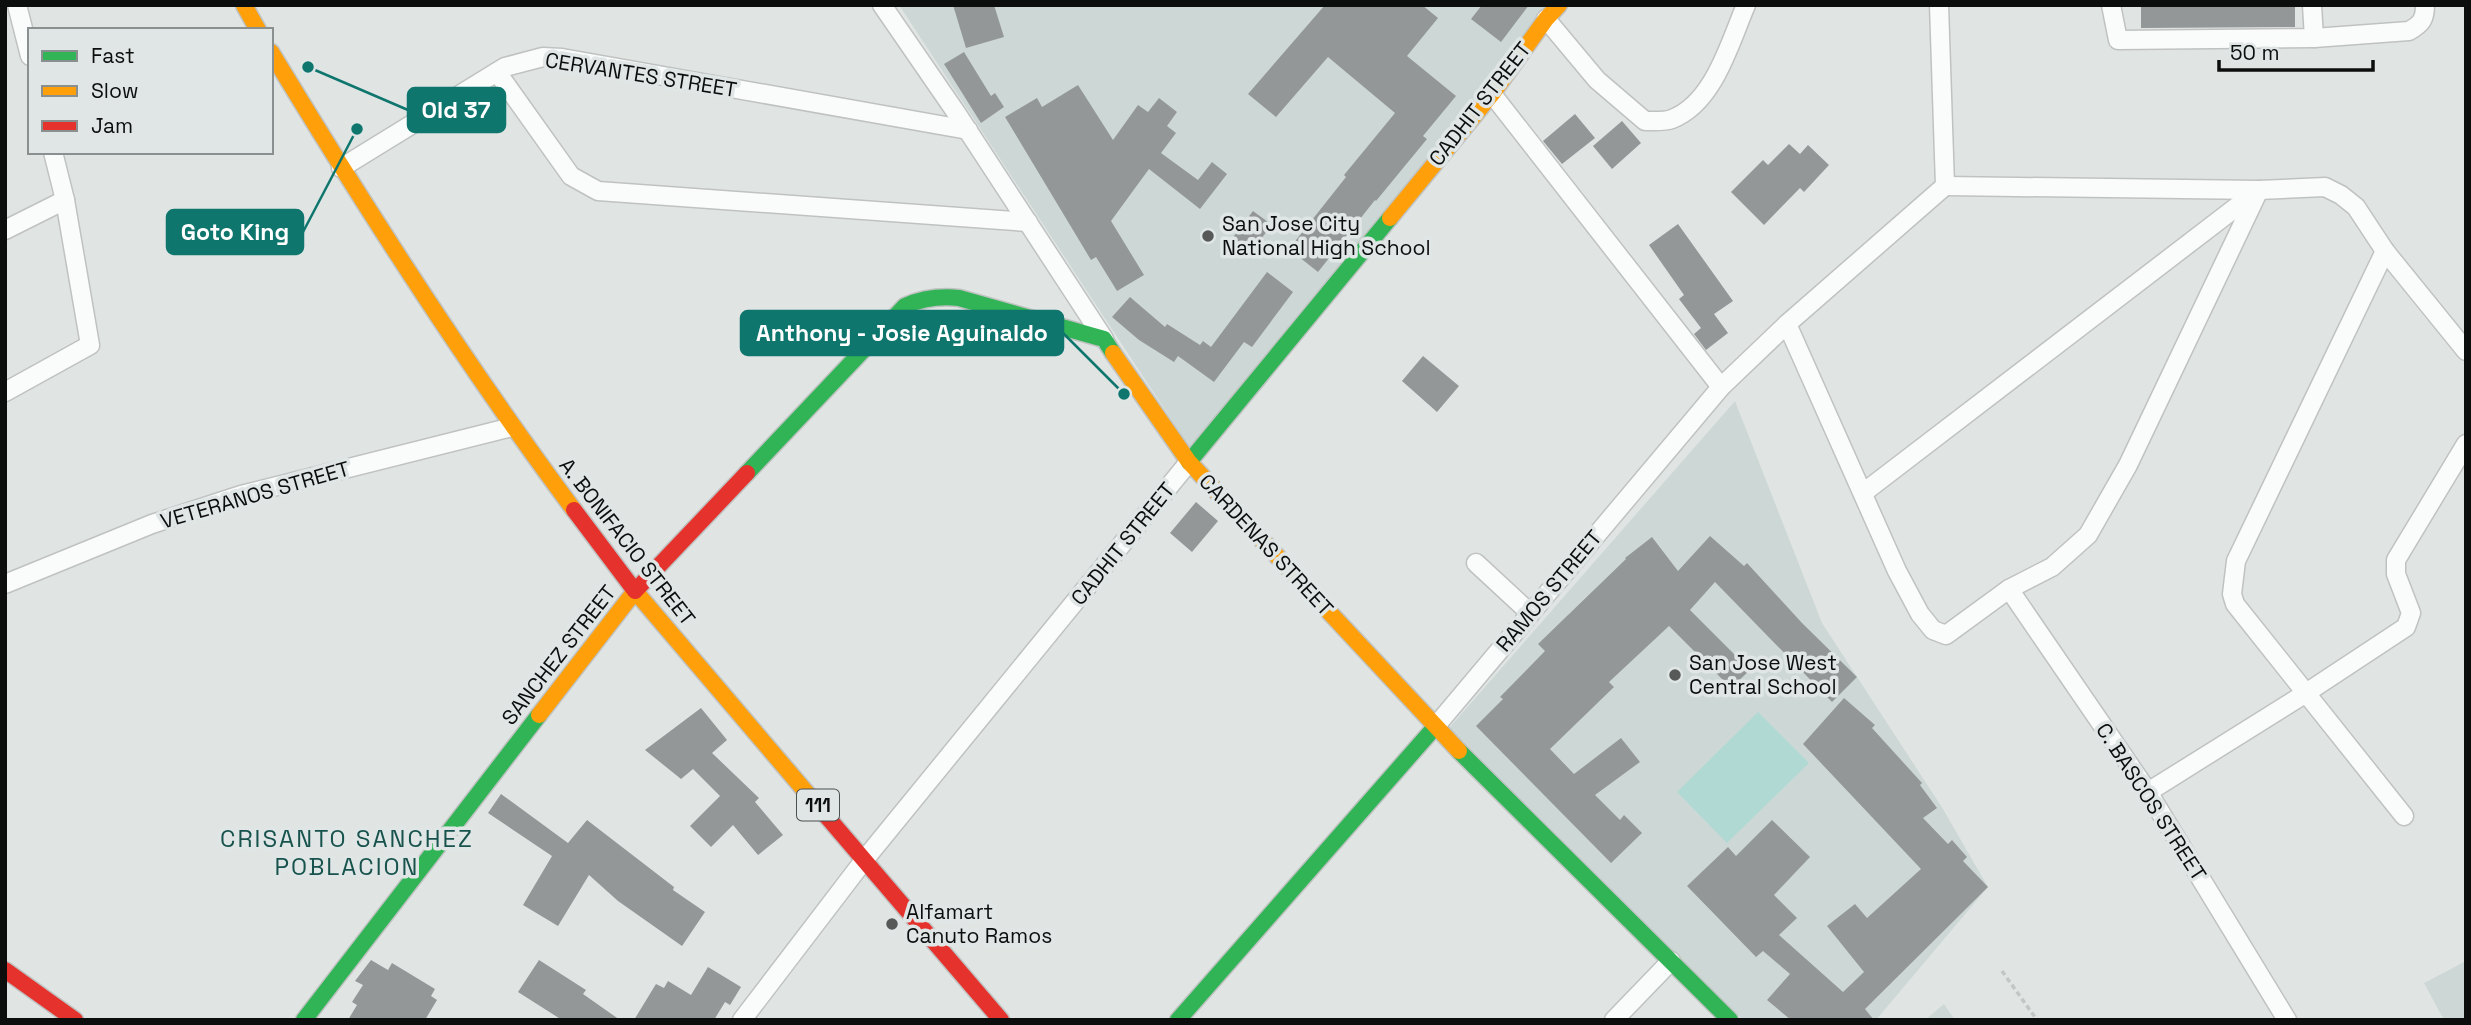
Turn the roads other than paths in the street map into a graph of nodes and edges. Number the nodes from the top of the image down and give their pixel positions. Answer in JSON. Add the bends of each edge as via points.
{"nodes":[{"id":1,"x":17,"y":5,"type":"edge"},
{"id":2,"x":244,"y":5,"type":"edge"},
{"id":3,"x":882,"y":5,"type":"edge"},
{"id":4,"x":1559,"y":5,"type":"edge"},
{"id":5,"x":1746,"y":5,"type":"edge"},
{"id":6,"x":1939,"y":5,"type":"edge"},
{"id":7,"x":2111,"y":5,"type":"edge"},
{"id":8,"x":2312,"y":5,"type":"edge"},
{"id":9,"x":2425,"y":5,"type":"edge"},
{"id":10,"x":1546,"y":19,"type":"junction"},
{"id":11,"x":257,"y":28,"type":"edge"},
{"id":12,"x":2314,"y":38,"type":"junction"},
{"id":13,"x":28,"y":48,"type":"edge"},
{"id":14,"x":273,"y":55,"type":"edge"},
{"id":15,"x":496,"y":72,"type":"junction"},
{"id":16,"x":1492,"y":94,"type":"junction"},
{"id":17,"x":968,"y":130,"type":"junction"},
{"id":18,"x":54,"y":154,"type":"edge"},
{"id":19,"x":341,"y":168,"type":"junction"},
{"id":20,"x":1945,"y":186,"type":"junction"},
{"id":21,"x":2259,"y":190,"type":"junction"},
{"id":22,"x":65,"y":200,"type":"junction"},
{"id":23,"x":1028,"y":222,"type":"junction"},
{"id":24,"x":5,"y":230,"type":"edge"},
{"id":25,"x":2385,"y":251,"type":"junction"},
{"id":26,"x":1787,"y":324,"type":"junction"},
{"id":27,"x":1104,"y":339,"type":"junction"},
{"id":28,"x":2466,"y":351,"type":"edge"},
{"id":29,"x":1721,"y":387,"type":"junction"},
{"id":30,"x":5,"y":391,"type":"edge"},
{"id":31,"x":512,"y":427,"type":"junction"},
{"id":32,"x":2466,"y":444,"type":"edge"},
{"id":33,"x":1189,"y":462,"type":"junction"},
{"id":34,"x":1863,"y":493,"type":"junction"},
{"id":35,"x":1476,"y":563,"type":"dead end"},
{"id":36,"x":5,"y":584,"type":"edge"},
{"id":37,"x":2009,"y":589,"type":"junction"},
{"id":38,"x":635,"y":591,"type":"junction"},
{"id":39,"x":1530,"y":613,"type":"junction"},
{"id":40,"x":2306,"y":693,"type":"junction"},
{"id":41,"x":1435,"y":727,"type":"junction"},
{"id":42,"x":2148,"y":793,"type":"junction"},
{"id":43,"x":2404,"y":816,"type":"dead end"},
{"id":44,"x":865,"y":859,"type":"junction"},
{"id":45,"x":1671,"y":961,"type":"junction"},
{"id":46,"x":5,"y":970,"type":"edge"},
{"id":47,"x":75,"y":1020,"type":"edge"},
{"id":48,"x":304,"y":1020,"type":"edge"},
{"id":49,"x":742,"y":1020,"type":"edge"},
{"id":50,"x":1001,"y":1020,"type":"edge"},
{"id":51,"x":1178,"y":1020,"type":"edge"},
{"id":52,"x":1614,"y":1020,"type":"edge"},
{"id":53,"x":1730,"y":1020,"type":"edge"},
{"id":54,"x":2287,"y":1020,"type":"edge"}],
"edges":[{"from":1,"to":13,"type":"street"},
{"from":2,"to":11,"type":"street"},
{"from":3,"to":17,"type":"street","name":"CARDENAS STREET"},
{"from":4,"to":10,"type":"street","name":"CADHIT STREET"},
{"from":5,"to":10,"type":"street","via":[[1712,85],[1670,120],[1645,121],[1597,79]]},
{"from":6,"to":20,"type":"street"},
{"from":7,"to":12,"type":"street","via":[[2118,40]]},
{"from":8,"to":12,"type":"street"},
{"from":9,"to":12,"type":"street","via":[[2421,23],[2409,31]]},
{"from":10,"to":16,"type":"street","name":"CADHIT STREET"},
{"from":14,"to":19,"type":"street","name":"A. BONIFACIO STREET"},
{"from":15,"to":17,"type":"street","name":"CERVANTES STREET","via":[[534,58],[562,58]]},
{"from":15,"to":19,"type":"street","name":"CERVANTES STREET"},
{"from":15,"to":23,"type":"street","via":[[571,176],[598,191]]},
{"from":16,"to":29,"type":"street"},
{"from":16,"to":33,"type":"street","name":"CADHIT STREET"},
{"from":17,"to":23,"type":"street","name":"CARDENAS STREET"},
{"from":18,"to":22,"type":"street"},
{"from":19,"to":31,"type":"street","name":"A. BONIFACIO STREET"},
{"from":20,"to":21,"type":"street"},
{"from":20,"to":26,"type":"street","name":"RAMOS STREET"},
{"from":21,"to":25,"type":"street","via":[[2325,187],[2356,207]]},
{"from":21,"to":34,"type":"street"},
{"from":21,"to":37,"type":"street","via":[[2129,465],[2088,535],[2052,567]]},
{"from":22,"to":24,"type":"street"},
{"from":22,"to":30,"type":"street","via":[[90,345]]},
{"from":23,"to":27,"type":"street","name":"CARDENAS STREET"},
{"from":25,"to":28,"type":"street"},
{"from":25,"to":40,"type":"street","via":[[2236,561],[2235,604]]},
{"from":26,"to":29,"type":"street","name":"RAMOS STREET"},
{"from":26,"to":34,"type":"street"},
{"from":27,"to":33,"type":"street","name":"CARDENAS STREET"},
{"from":27,"to":38,"type":"street","name":"SANCHEZ STREET","via":[[943,296],[905,306]]},
{"from":29,"to":39,"type":"street","name":"RAMOS STREET"},
{"from":31,"to":36,"type":"street","name":"VETERANOS STREET","via":[[241,495],[152,524]]},
{"from":31,"to":38,"type":"street","name":"A. BONIFACIO STREET"},
{"from":32,"to":40,"type":"street","via":[[2396,560],[2396,573],[2411,613],[2409,623]]},
{"from":33,"to":41,"type":"street","name":"CARDENAS STREET"},
{"from":33,"to":44,"type":"street","name":"CADHIT STREET"},
{"from":34,"to":37,"type":"street","via":[[1897,571],[1933,630],[1946,635]]},
{"from":35,"to":39,"type":"street"},
{"from":37,"to":42,"type":"street","name":"C. BASCOS STREET"},
{"from":38,"to":44,"type":"street","name":"A. BONIFACIO STREET","number":"111"},
{"from":38,"to":48,"type":"street","name":"SANCHEZ STREET"},
{"from":39,"to":41,"type":"street","name":"RAMOS STREET"},
{"from":40,"to":42,"type":"street"},
{"from":40,"to":43,"type":"street"},
{"from":41,"to":45,"type":"street","name":"CARDENAS STREET"},
{"from":41,"to":51,"type":"street","name":"RAMOS STREET"},
{"from":42,"to":54,"type":"street","name":"C. BASCOS STREET"},
{"from":44,"to":49,"type":"street","name":"CADHIT STREET"},
{"from":44,"to":50,"type":"street","name":"A. BONIFACIO STREET","number":"111"},
{"from":45,"to":52,"type":"street"},
{"from":45,"to":53,"type":"street","name":"CARDENAS STREET"},
{"from":46,"to":47,"type":"street"}]}
